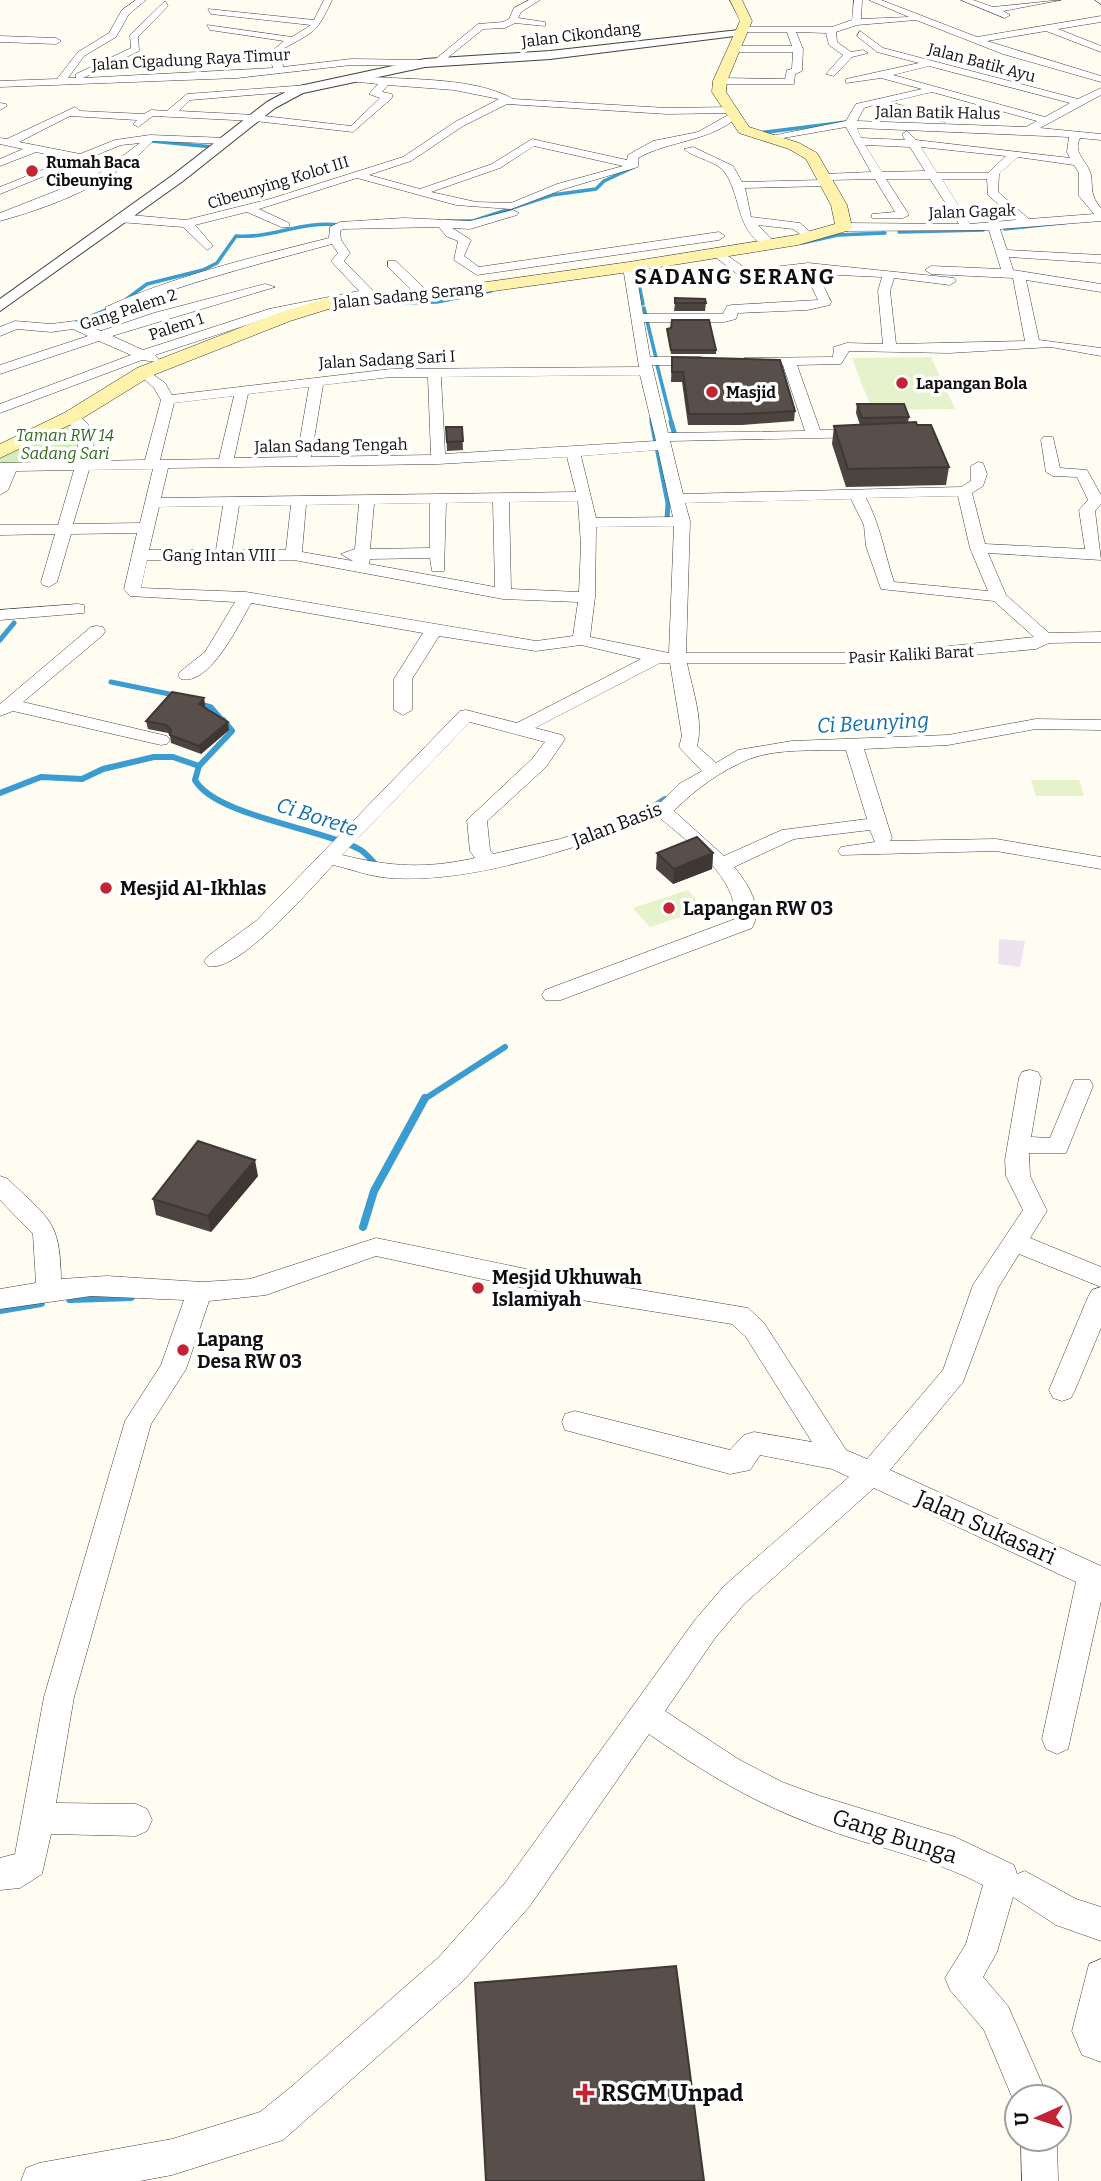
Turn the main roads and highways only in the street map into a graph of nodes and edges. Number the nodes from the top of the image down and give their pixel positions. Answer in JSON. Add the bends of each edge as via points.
{"nodes":[{"id":1,"x":736,"y":0,"type":"edge"},
{"id":2,"x":3,"y":462,"type":"edge"}],
"edges":[{"from":1,"to":2,"type":"main road","name":"Jalan Sadang Serang","via":[[746,21],[719,92],[744,130],[807,152],[817,162],[843,222],[810,237],[770,244],[719,244],[629,267],[424,295],[339,300],[162,364],[144,363],[93,403],[66,408]]}]}
